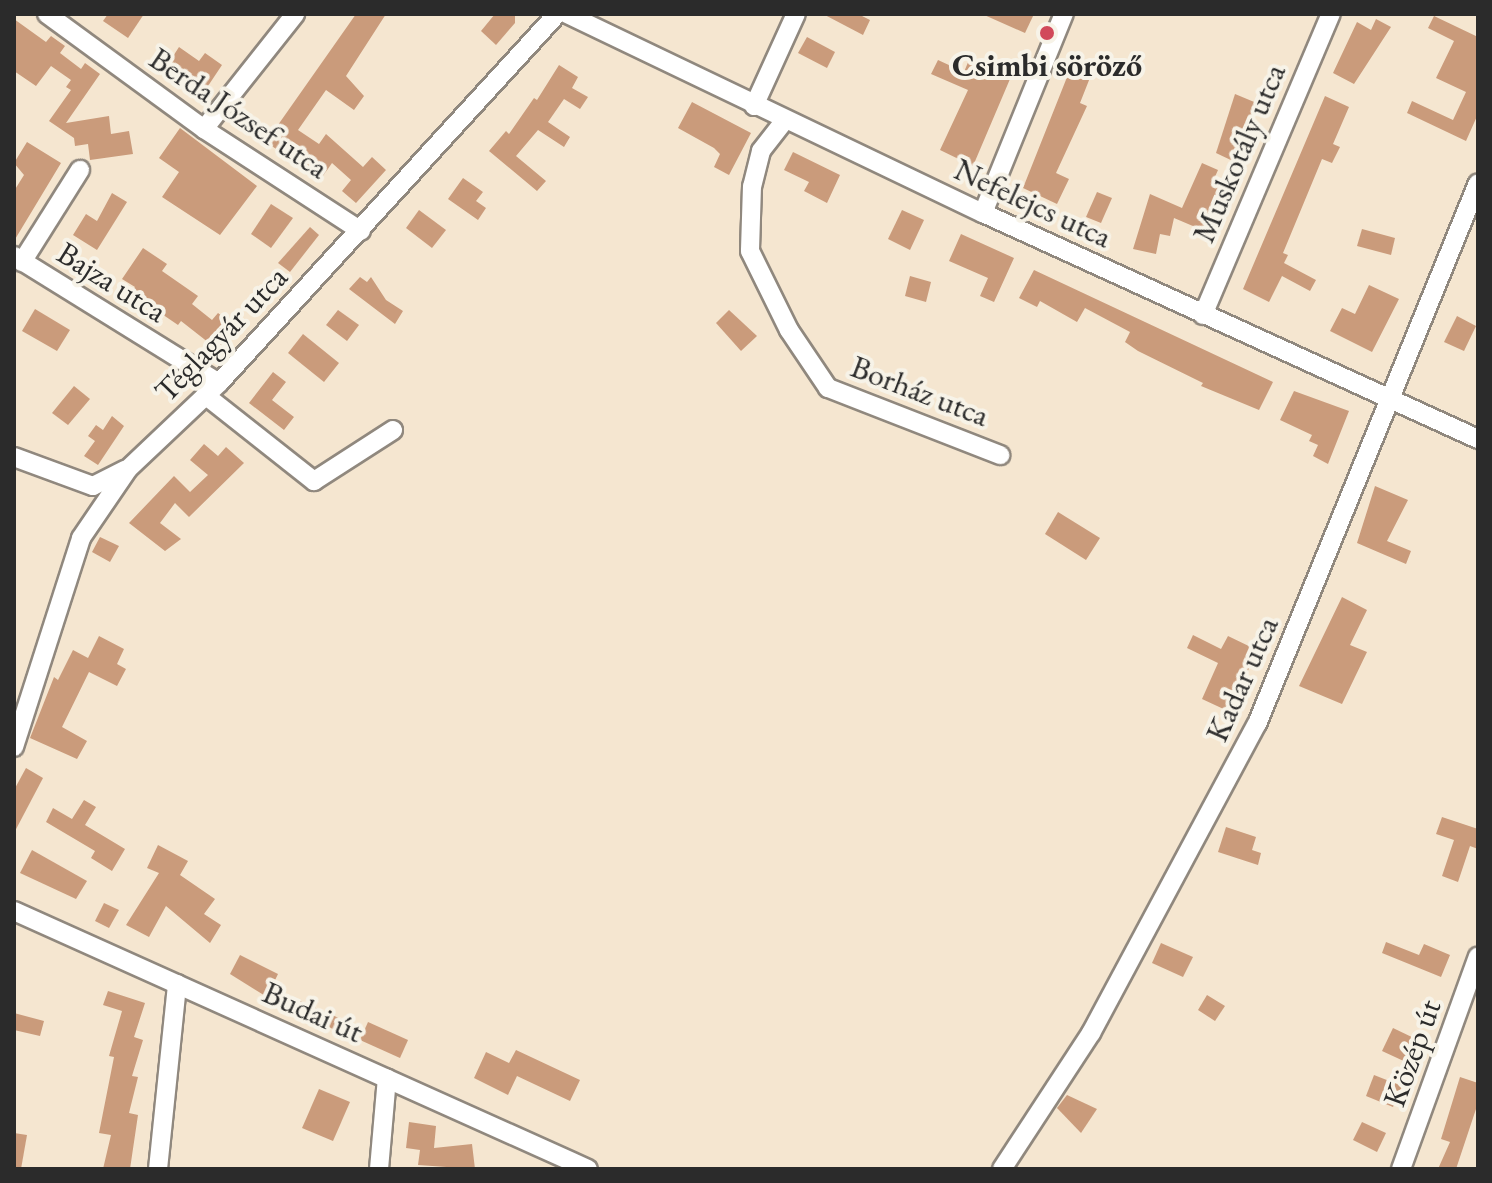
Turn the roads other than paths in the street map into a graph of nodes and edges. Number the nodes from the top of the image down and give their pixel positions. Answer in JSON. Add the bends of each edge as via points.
{"nodes":[{"id":1,"x":47,"y":14,"type":"edge"},
{"id":2,"x":295,"y":14,"type":"edge"},
{"id":3,"x":557,"y":14,"type":"edge"},
{"id":4,"x":567,"y":14,"type":"edge"},
{"id":5,"x":796,"y":14,"type":"edge"},
{"id":6,"x":1064,"y":14,"type":"edge"},
{"id":7,"x":1331,"y":14,"type":"edge"},
{"id":8,"x":754,"y":106,"type":"junction"},
{"id":9,"x":785,"y":120,"type":"junction"},
{"id":10,"x":204,"y":129,"type":"junction"},
{"id":11,"x":80,"y":170,"type":"dead end"},
{"id":12,"x":1478,"y":183,"type":"edge"},
{"id":13,"x":983,"y":213,"type":"junction"},
{"id":14,"x":361,"y":231,"type":"junction"},
{"id":15,"x":18,"y":259,"type":"edge"},
{"id":16,"x":1203,"y":315,"type":"junction"},
{"id":17,"x":212,"y":389,"type":"junction"},
{"id":18,"x":1387,"y":400,"type":"junction"},
{"id":19,"x":393,"y":430,"type":"dead end"},
{"id":20,"x":1478,"y":439,"type":"edge"},
{"id":21,"x":1000,"y":455,"type":"dead end"},
{"id":22,"x":14,"y":457,"type":"edge"},
{"id":23,"x":128,"y":469,"type":"junction"},
{"id":24,"x":14,"y":747,"type":"edge"},
{"id":25,"x":14,"y":911,"type":"edge"},
{"id":26,"x":1478,"y":956,"type":"edge"},
{"id":27,"x":177,"y":984,"type":"junction"},
{"id":28,"x":387,"y":1078,"type":"junction"},
{"id":29,"x":158,"y":1169,"type":"edge"},
{"id":30,"x":379,"y":1169,"type":"edge"},
{"id":31,"x":588,"y":1169,"type":"edge"},
{"id":32,"x":1002,"y":1169,"type":"edge"},
{"id":33,"x":1401,"y":1169,"type":"edge"}],
"edges":[{"from":1,"to":10,"type":"street","name":"Berda József utca"},
{"from":2,"to":10,"type":"street"},
{"from":3,"to":14,"type":"street","name":"Téglagyár utca"},
{"from":4,"to":8,"type":"street","name":"Nefelejcs utca"},
{"from":5,"to":8,"type":"street"},
{"from":6,"to":13,"type":"street"},
{"from":7,"to":16,"type":"street","name":"Muskotály utca"},
{"from":8,"to":9,"type":"street","name":"Nefelejcs utca"},
{"from":9,"to":13,"type":"street","name":"Nefelejcs utca"},
{"from":9,"to":21,"type":"street","name":"Borház utca","via":[[758,163],[750,251],[789,330],[828,388]]},
{"from":10,"to":14,"type":"street","name":"Berda József utca"},
{"from":11,"to":15,"type":"street"},
{"from":12,"to":18,"type":"street","name":"Kadar utca"},
{"from":13,"to":16,"type":"street","name":"Nefelejcs utca"},
{"from":14,"to":17,"type":"street","name":"Téglagyár utca"},
{"from":15,"to":17,"type":"street","name":"Bajza utca"},
{"from":16,"to":18,"type":"street","name":"Nefelejcs utca"},
{"from":17,"to":19,"type":"street","name":"Bajza utca","via":[[314,481]]},
{"from":17,"to":23,"type":"street","name":"Téglagyár utca"},
{"from":18,"to":20,"type":"street","name":"Nefelejcs utca"},
{"from":18,"to":32,"type":"street","name":"Kadar utca","via":[[1257,724],[1091,1033]]},
{"from":22,"to":23,"type":"street","via":[[93,486]]},
{"from":23,"to":24,"type":"street","name":"Téglagyár utca","via":[[81,538]]},
{"from":25,"to":27,"type":"street","name":"Budai út"},
{"from":26,"to":33,"type":"street","name":"Közép út"},
{"from":27,"to":28,"type":"street","name":"Budai út"},
{"from":27,"to":29,"type":"street"},
{"from":28,"to":30,"type":"street"},
{"from":28,"to":31,"type":"street","name":"Budai út"}]}
